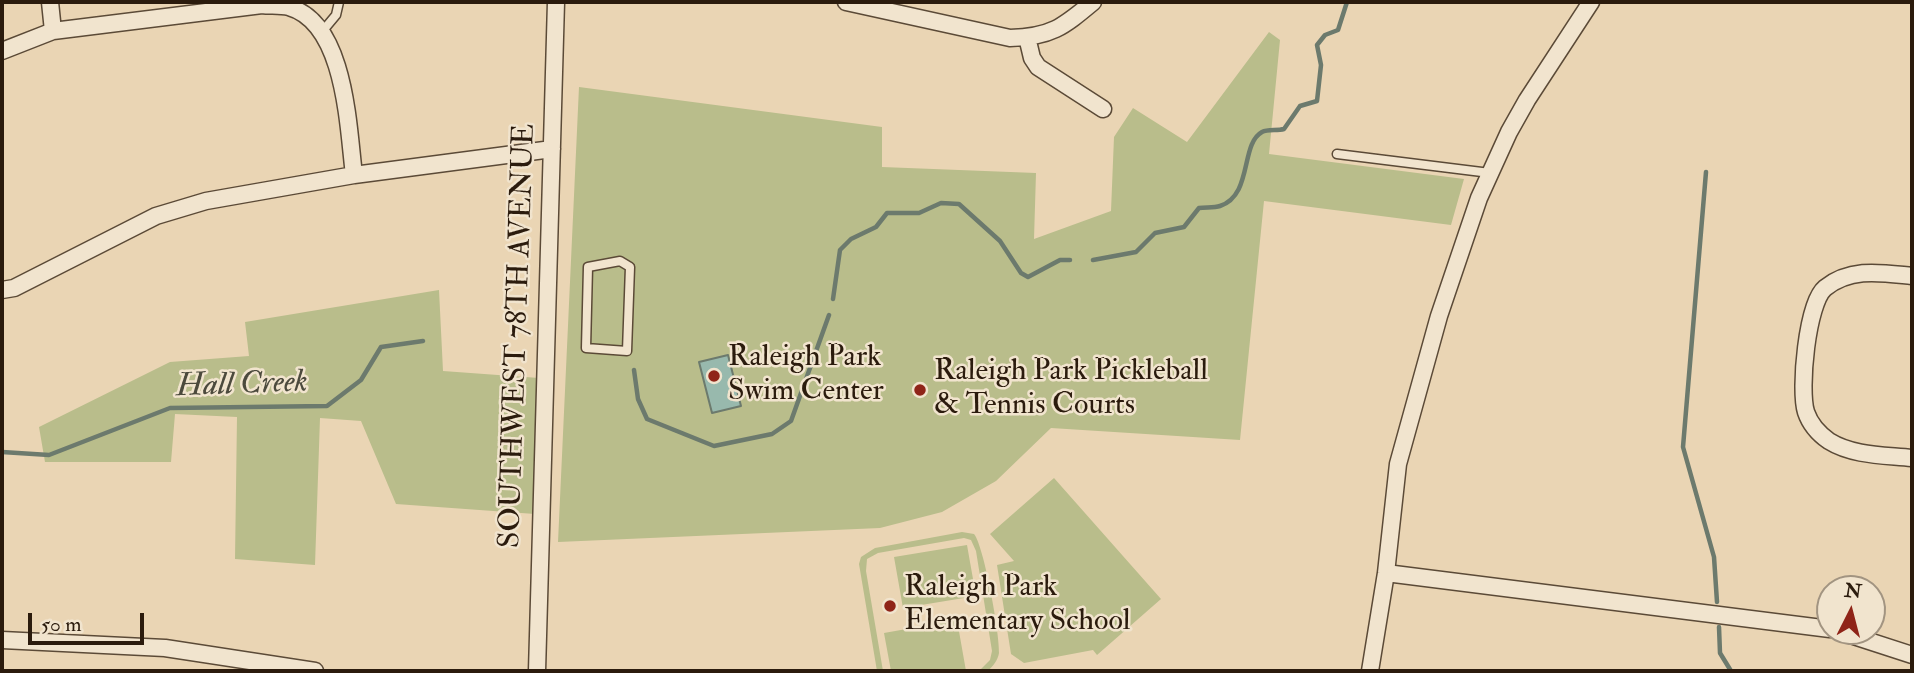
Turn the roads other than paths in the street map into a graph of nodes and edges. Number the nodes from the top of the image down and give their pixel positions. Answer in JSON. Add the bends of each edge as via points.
{"nodes":[{"id":1,"x":50,"y":2,"type":"edge"},
{"id":2,"x":339,"y":2,"type":"edge"},
{"id":3,"x":556,"y":2,"type":"edge"},
{"id":4,"x":846,"y":2,"type":"edge"},
{"id":5,"x":1093,"y":2,"type":"edge"},
{"id":6,"x":1591,"y":2,"type":"edge"},
{"id":7,"x":53,"y":31,"type":"junction"},
{"id":8,"x":321,"y":33,"type":"junction"},
{"id":9,"x":1027,"y":37,"type":"junction"},
{"id":10,"x":2,"y":51,"type":"edge"},
{"id":11,"x":1103,"y":109,"type":"dead end"},
{"id":12,"x":552,"y":149,"type":"junction"},
{"id":13,"x":1337,"y":154,"type":"dead end"},
{"id":14,"x":1490,"y":173,"type":"junction"},
{"id":15,"x":354,"y":175,"type":"junction"},
{"id":16,"x":588,"y":267,"type":"joint"},
{"id":17,"x":1912,"y":276,"type":"edge"},
{"id":18,"x":2,"y":290,"type":"edge"},
{"id":19,"x":1912,"y":458,"type":"edge"},
{"id":20,"x":1386,"y":573,"type":"junction"},
{"id":21,"x":1816,"y":627,"type":"edge"},
{"id":22,"x":2,"y":640,"type":"edge"},
{"id":23,"x":1882,"y":645,"type":"edge"},
{"id":24,"x":1912,"y":655,"type":"edge"},
{"id":25,"x":229,"y":664,"type":"edge"},
{"id":26,"x":315,"y":671,"type":"edge"},
{"id":27,"x":537,"y":671,"type":"edge"},
{"id":28,"x":1370,"y":671,"type":"edge"}],
"edges":[{"from":1,"to":7,"type":"street"},
{"from":2,"to":8,"type":"lane","via":[[336,15]]},
{"from":3,"to":12,"type":"street","name":"SOUTHWEST 78TH AVENUE"},
{"from":4,"to":9,"type":"street","via":[[1000,37]]},
{"from":5,"to":9,"type":"street","via":[[1058,30]]},
{"from":6,"to":14,"type":"street","via":[[1527,100]]},
{"from":7,"to":8,"type":"street","via":[[261,5],[290,8]]},
{"from":7,"to":10,"type":"street"},
{"from":8,"to":15,"type":"street","via":[[331,49],[342,89]]},
{"from":9,"to":11,"type":"street","via":[[1038,67]]},
{"from":12,"to":15,"type":"street"},
{"from":12,"to":27,"type":"street","name":"SOUTHWEST 78TH AVENUE"},
{"from":13,"to":14,"type":"lane"},
{"from":14,"to":20,"type":"street","via":[[1439,316],[1405,434],[1394,484]]},
{"from":15,"to":18,"type":"street","via":[[206,201],[156,216]]},
{"from":16,"to":16,"type":"lane","via":[[620,261],[630,267],[626,351],[586,348]]},
{"from":17,"to":19,"type":"street","via":[[1860,272],[1822,290],[1812,312],[1803,392],[1812,424],[1830,441],[1861,453]]},
{"from":20,"to":21,"type":"street"},
{"from":20,"to":28,"type":"street"},
{"from":22,"to":25,"type":"street","via":[[152,646]]},
{"from":23,"to":24,"type":"street"},
{"from":25,"to":26,"type":"street"}]}
